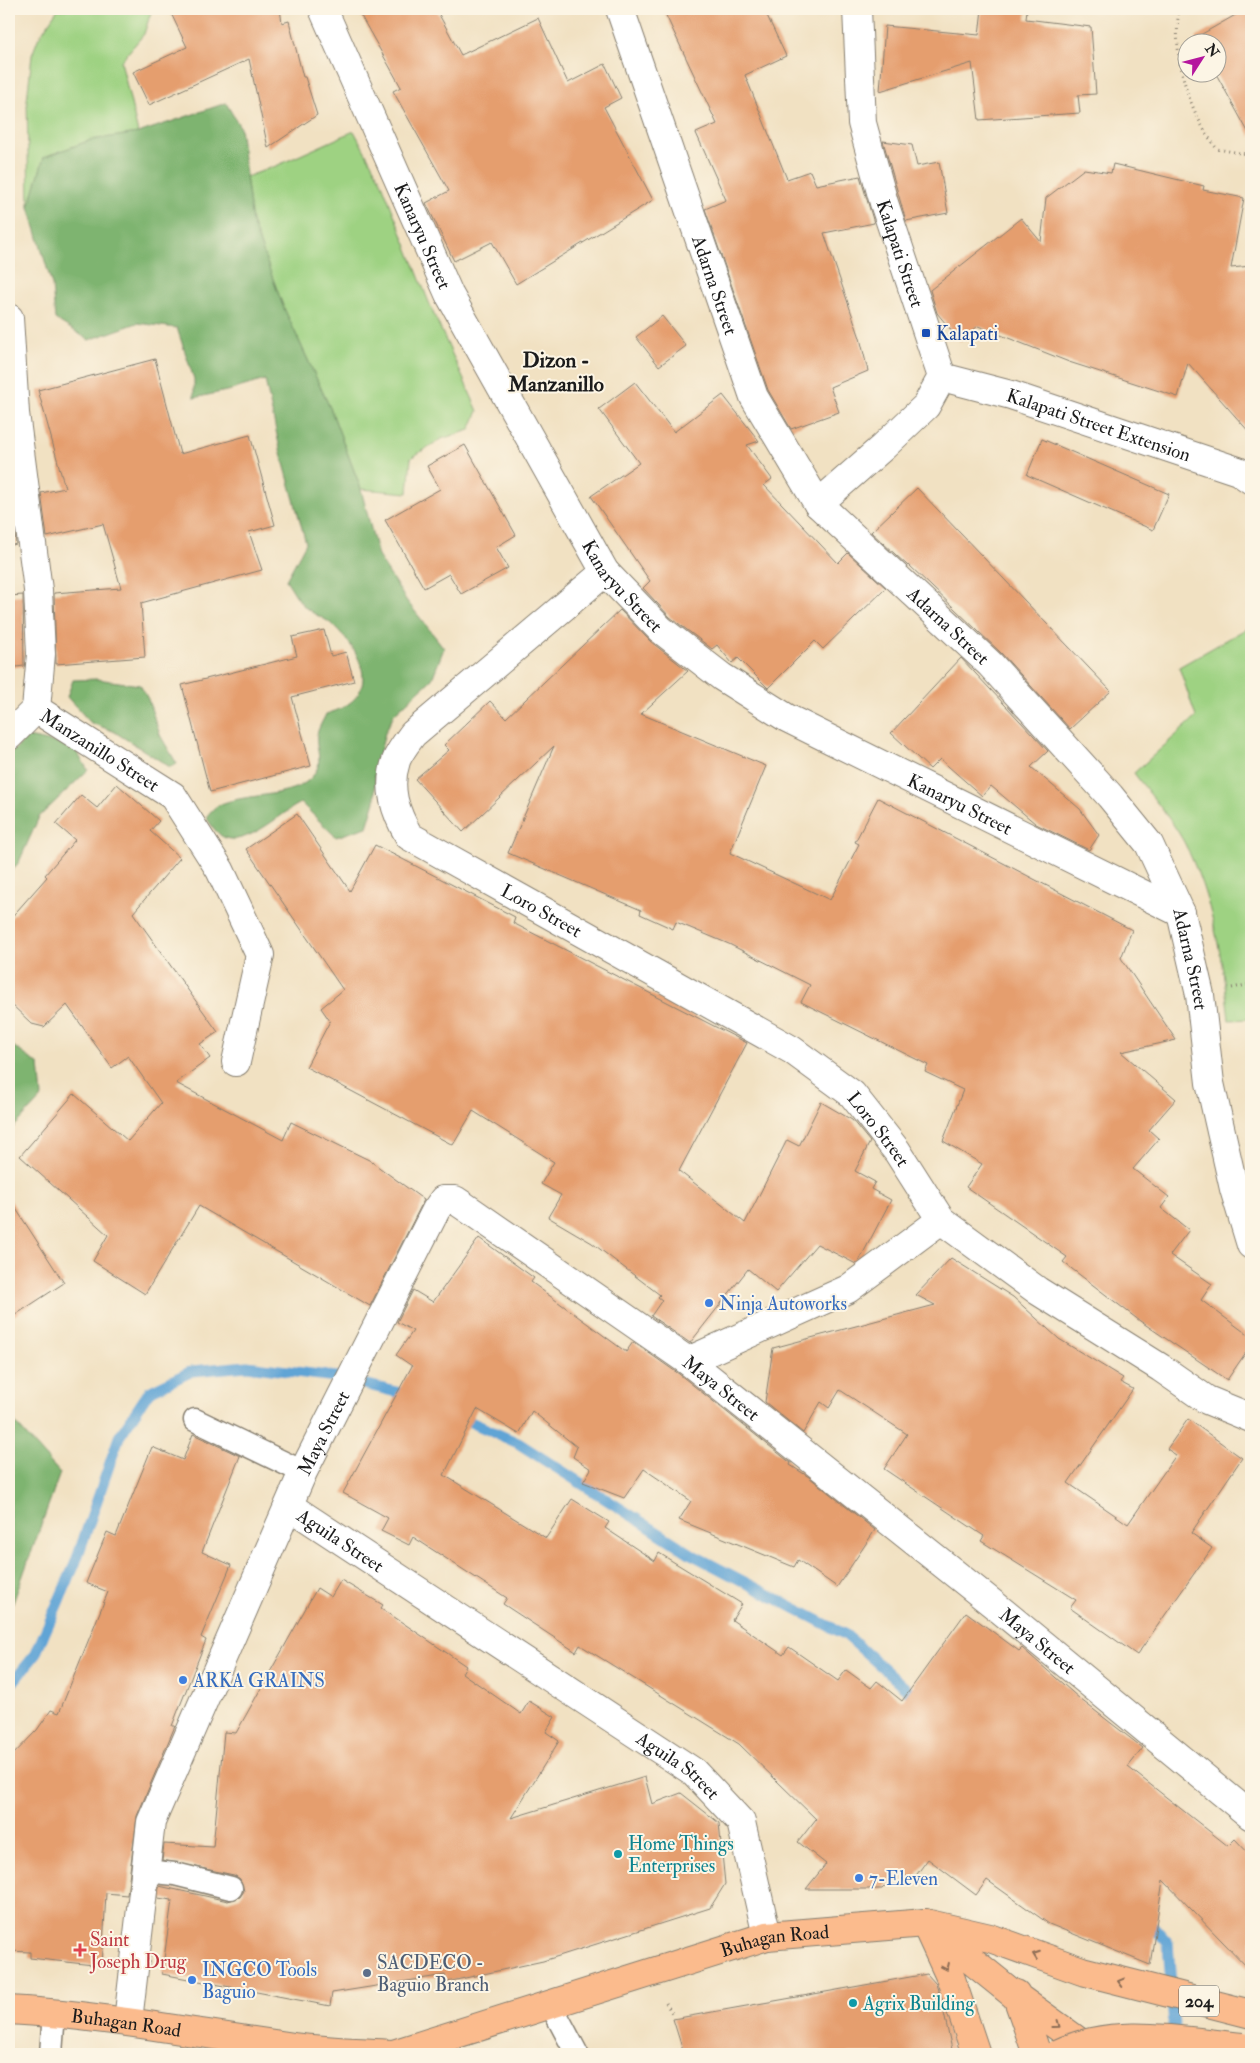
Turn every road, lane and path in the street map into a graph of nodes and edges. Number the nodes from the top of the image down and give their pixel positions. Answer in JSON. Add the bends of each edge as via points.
{"nodes":[{"id":1,"x":323,"y":9,"type":"edge"},
{"id":2,"x":620,"y":9,"type":"edge"},
{"id":3,"x":857,"y":9,"type":"edge"},
{"id":4,"x":1178,"y":9,"type":"edge"},
{"id":5,"x":1251,"y":154,"type":"edge"},
{"id":6,"x":9,"y":318,"type":"edge"},
{"id":7,"x":942,"y":377,"type":"junction"},
{"id":8,"x":12,"y":416,"type":"edge"},
{"id":9,"x":1251,"y":480,"type":"edge"},
{"id":10,"x":818,"y":504,"type":"junction"},
{"id":11,"x":605,"y":572,"type":"junction"},
{"id":12,"x":36,"y":709,"type":"junction"},
{"id":13,"x":9,"y":736,"type":"edge"},
{"id":14,"x":1181,"y":913,"type":"junction"},
{"id":15,"x":1251,"y":984,"type":"edge"},
{"id":16,"x":1229,"y":988,"type":"dead end"},
{"id":17,"x":236,"y":1062,"type":"dead end"},
{"id":18,"x":941,"y":1220,"type":"junction"},
{"id":19,"x":1251,"y":1245,"type":"edge"},
{"id":20,"x":688,"y":1361,"type":"junction"},
{"id":21,"x":1251,"y":1418,"type":"edge"},
{"id":22,"x":195,"y":1420,"type":"dead end"},
{"id":23,"x":303,"y":1472,"type":"junction"},
{"id":24,"x":289,"y":1506,"type":"junction"},
{"id":25,"x":1251,"y":1816,"type":"edge"},
{"id":26,"x":145,"y":1871,"type":"junction"},
{"id":27,"x":231,"y":1888,"type":"dead end"},
{"id":28,"x":925,"y":1923,"type":"junction"},
{"id":29,"x":767,"y":1936,"type":"junction"},
{"id":30,"x":990,"y":1938,"type":"junction"},
{"id":31,"x":1017,"y":1996,"type":"junction"},
{"id":32,"x":551,"y":2005,"type":"junction"},
{"id":33,"x":9,"y":2010,"type":"edge"},
{"id":34,"x":54,"y":2012,"type":"junction"},
{"id":35,"x":1247,"y":2013,"type":"edge"},
{"id":36,"x":128,"y":2021,"type":"junction"},
{"id":37,"x":1251,"y":2048,"type":"edge"},
{"id":38,"x":51,"y":2054,"type":"edge"},
{"id":39,"x":393,"y":2054,"type":"edge"},
{"id":40,"x":577,"y":2054,"type":"edge"},
{"id":41,"x":976,"y":2054,"type":"edge"},
{"id":42,"x":1037,"y":2054,"type":"edge"},
{"id":43,"x":1057,"y":2054,"type":"edge"},
{"id":44,"x":1096,"y":2054,"type":"edge"},
{"id":45,"x":1236,"y":2054,"type":"edge"}],
"edges":[{"from":1,"to":11,"type":"street","name":"Kanaryu Street","via":[[450,294]]},
{"from":2,"to":10,"type":"street","name":"Adarna Street","via":[[754,397]]},
{"from":3,"to":7,"type":"street","name":"Kalapati Street","via":[[862,123],[887,212]]},
{"from":4,"to":5,"type":"path","via":[[1178,54],[1203,131],[1217,149]]},
{"from":6,"to":8,"type":"street","name":"Manzanillo Street"},
{"from":7,"to":9,"type":"street","name":"Kalapati Street Extension","via":[[1012,395],[1238,471]]},
{"from":7,"to":10,"type":"street","via":[[926,406]]},
{"from":8,"to":12,"type":"street","name":"Manzanillo Street","via":[[38,590],[41,654]]},
{"from":10,"to":14,"type":"street","name":"Adarna Street","via":[[990,664],[1110,796],[1149,844]]},
{"from":11,"to":14,"type":"street","name":"Kanaryu Street","via":[[660,629],[722,677],[787,718]]},
{"from":11,"to":18,"type":"street","name":"Loro Street","via":[[412,734],[396,760],[392,790],[396,815],[409,836],[792,1050],[852,1094],[897,1151]]},
{"from":12,"to":13,"type":"street"},
{"from":12,"to":17,"type":"street","name":"Manzanillo Street","via":[[172,796],[220,870],[260,955]]},
{"from":14,"to":19,"type":"street","name":"Adarna Street","via":[[1200,995],[1210,1083],[1234,1189]]},
{"from":15,"to":16,"type":"path"},
{"from":18,"to":20,"type":"street","via":[[848,1289]]},
{"from":18,"to":21,"type":"street","name":"Loro Street","via":[[1038,1292],[1207,1400]]},
{"from":20,"to":23,"type":"street","name":"Maya Street","via":[[455,1200],[444,1200],[436,1210]]},
{"from":20,"to":25,"type":"street","name":"Maya Street","via":[[1004,1613]]},
{"from":22,"to":23,"type":"lane"},
{"from":23,"to":24,"type":"street","name":"Maya Street"},
{"from":24,"to":26,"type":"street","name":"Aguila Street","via":[[150,1822]]},
{"from":24,"to":29,"type":"street","name":"Aguila Street","via":[[694,1772],[741,1822]]},
{"from":26,"to":27,"type":"lane","via":[[175,1874]]},
{"from":26,"to":36,"type":"street","name":"Aguila Street"},
{"from":28,"to":29,"type":"main road","name":"Buhagan Road"},
{"from":28,"to":30,"type":"main road","name":"Buhagan Road"},
{"from":28,"to":31,"type":"main road"},
{"from":28,"to":41,"type":"main road","one_way":true,"via":[[951,1978]]},
{"from":29,"to":32,"type":"main road","name":"Buhagan Road"},
{"from":30,"to":31,"type":"main road"},
{"from":35,"to":30,"type":"main road","name":"Buhagan Road","number":"204","one_way":true,"via":[[1082,1972]]},
{"from":31,"to":42,"type":"main road"},
{"from":31,"to":44,"type":"main road","one_way":true},
{"from":32,"to":39,"type":"main road","name":"Buhagan Road"},
{"from":32,"to":40,"type":"lane"},
{"from":33,"to":34,"type":"main road","name":"Buhagan Road"},
{"from":34,"to":36,"type":"main road","name":"Buhagan Road"},
{"from":34,"to":38,"type":"lane"},
{"from":35,"to":45,"type":"main road","via":[[1231,2038]]},
{"from":36,"to":39,"type":"main road","name":"Buhagan Road","via":[[296,2047]]},
{"from":37,"to":43,"type":"main road","number":"204","bridge":true,"via":[[1151,2038],[1090,2042]]}]}
